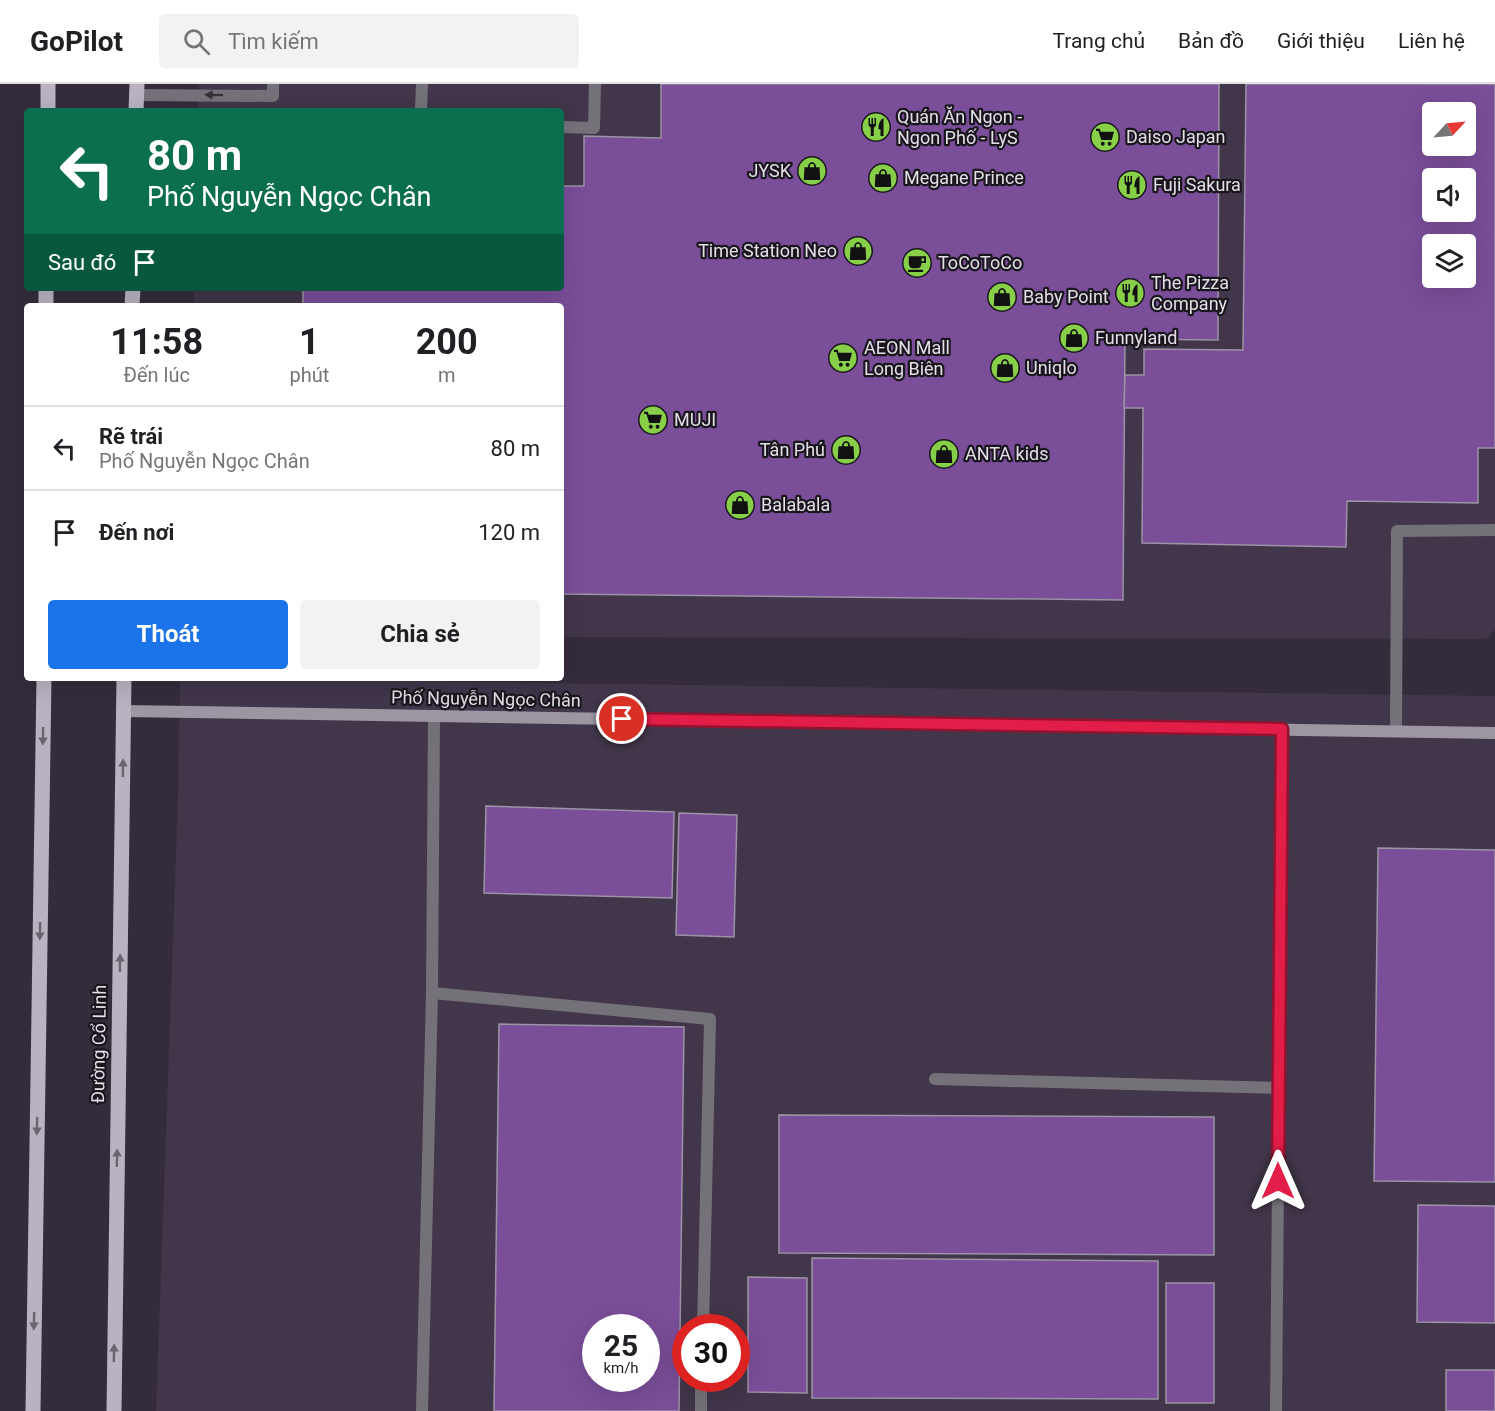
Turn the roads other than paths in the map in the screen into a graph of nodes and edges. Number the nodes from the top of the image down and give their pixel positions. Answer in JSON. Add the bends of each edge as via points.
{"nodes":[{"id":1,"x":48,"y":84,"type":"edge"},
{"id":2,"x":273,"y":84,"type":"edge"},
{"id":3,"x":422,"y":84,"type":"edge"},
{"id":4,"x":595,"y":84,"type":"edge"},
{"id":5,"x":136,"y":89,"type":"edge"},
{"id":6,"x":48,"y":108,"type":"edge"},
{"id":7,"x":136,"y":108,"type":"edge"},
{"id":8,"x":421,"y":108,"type":"edge"},
{"id":9,"x":564,"y":127,"type":"edge"},
{"id":10,"x":1495,"y":530,"type":"edge"},
{"id":11,"x":44,"y":681,"type":"edge"},
{"id":12,"x":124,"y":681,"type":"edge"},
{"id":13,"x":124,"y":711,"type":"junction"},
{"id":14,"x":434,"y":716,"type":"junction"},
{"id":15,"x":1282,"y":729,"type":"junction"},
{"id":16,"x":1396,"y":731,"type":"junction"},
{"id":17,"x":1495,"y":733,"type":"edge"},
{"id":18,"x":432,"y":993,"type":"junction"},
{"id":19,"x":935,"y":1079,"type":"dead end"},
{"id":20,"x":1279,"y":1088,"type":"junction"},
{"id":21,"x":703,"y":1314,"type":"edge"},
{"id":22,"x":701,"y":1392,"type":"edge"},
{"id":23,"x":33,"y":1411,"type":"edge"},
{"id":24,"x":114,"y":1411,"type":"edge"},
{"id":25,"x":422,"y":1411,"type":"edge"},
{"id":26,"x":701,"y":1411,"type":"edge"},
{"id":27,"x":1276,"y":1411,"type":"edge"}],
"edges":[{"from":1,"to":6,"type":"main road"},
{"from":2,"to":5,"type":"street","one_way":true,"via":[[273,96]]},
{"from":3,"to":8,"type":"street"},
{"from":4,"to":9,"type":"street","via":[[594,128]]},
{"from":5,"to":7,"type":"main road"},
{"from":10,"to":16,"type":"street","via":[[1397,531]]},
{"from":11,"to":23,"type":"main road","one_way":true},
{"from":12,"to":13,"type":"main road","name":"Đường Cổ Linh"},
{"from":13,"to":14,"type":"street","name":"Phố Nguyễn Ngọc Chân"},
{"from":24,"to":13,"type":"main road","name":"Đường Cổ Linh","one_way":true},
{"from":14,"to":15,"type":"street","name":"Phố Nguyễn Ngọc Chân"},
{"from":14,"to":18,"type":"street"},
{"from":15,"to":16,"type":"street","name":"Phố Nguyễn Ngọc Chân"},
{"from":15,"to":20,"type":"street"},
{"from":16,"to":17,"type":"street","name":"Phố Nguyễn Ngọc Chân"},
{"from":18,"to":21,"type":"street","via":[[710,1019]]},
{"from":18,"to":25,"type":"street"},
{"from":19,"to":20,"type":"street"},
{"from":20,"to":27,"type":"street"},
{"from":22,"to":26,"type":"street"}]}
